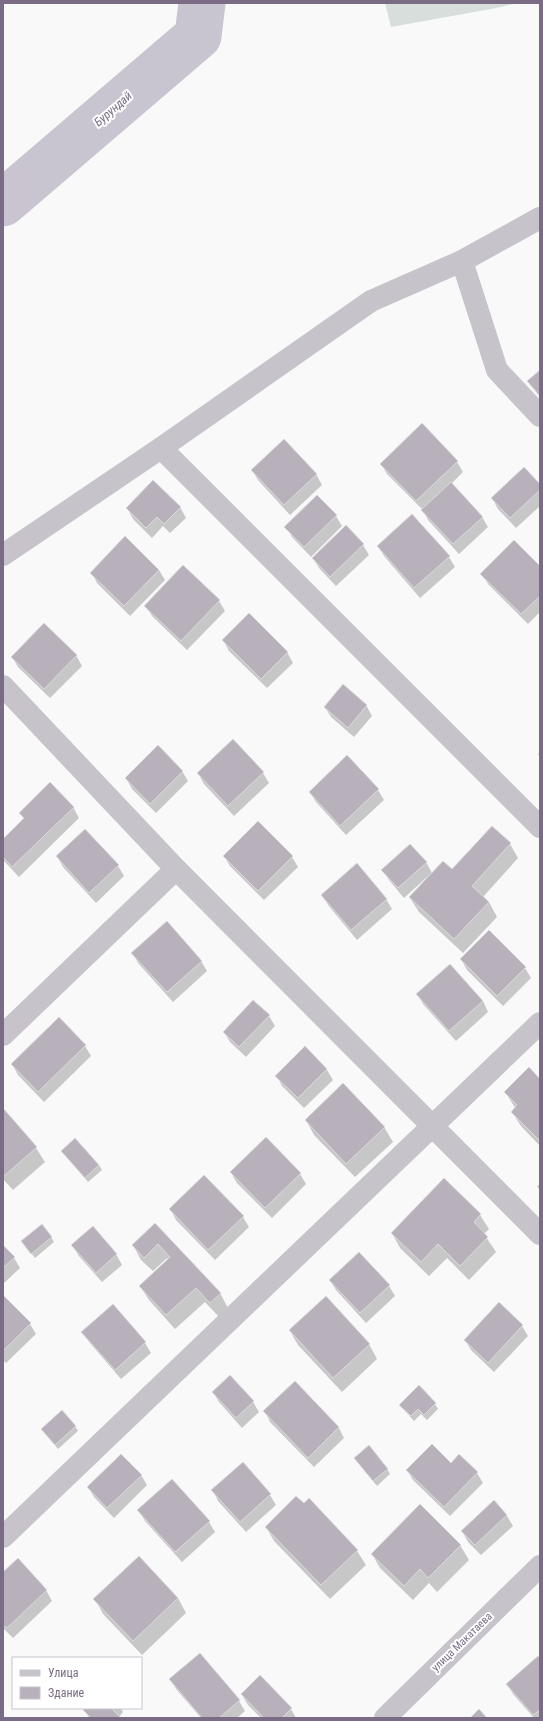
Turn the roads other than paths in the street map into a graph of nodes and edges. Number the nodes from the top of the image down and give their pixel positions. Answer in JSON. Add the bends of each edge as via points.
{"nodes":[{"id":1,"x":540,"y":218,"type":"edge"},
{"id":2,"x":462,"y":260,"type":"junction"},
{"id":3,"x":540,"y":416,"type":"edge"},
{"id":4,"x":161,"y":448,"type":"junction"},
{"id":5,"x":3,"y":555,"type":"edge"},
{"id":6,"x":3,"y":686,"type":"edge"},
{"id":7,"x":540,"y":827,"type":"edge"},
{"id":8,"x":176,"y":869,"type":"junction"},
{"id":9,"x":540,"y":1022,"type":"edge"},
{"id":10,"x":3,"y":1035,"type":"edge"},
{"id":11,"x":431,"y":1126,"type":"junction"},
{"id":12,"x":540,"y":1234,"type":"edge"},
{"id":13,"x":3,"y":1537,"type":"edge"},
{"id":14,"x":540,"y":1566,"type":"edge"},
{"id":15,"x":385,"y":1718,"type":"edge"}],
"edges":[{"from":1,"to":2,"type":"street"},
{"from":2,"to":3,"type":"street","via":[[497,370]]},
{"from":2,"to":4,"type":"street","via":[[371,301]]},
{"from":4,"to":5,"type":"street"},
{"from":4,"to":7,"type":"street"},
{"from":6,"to":8,"type":"street"},
{"from":8,"to":10,"type":"street"},
{"from":8,"to":11,"type":"street"},
{"from":9,"to":11,"type":"street"},
{"from":11,"to":12,"type":"street"},
{"from":11,"to":13,"type":"street"},
{"from":14,"to":15,"type":"street","name":"улица Макатаева"}]}
